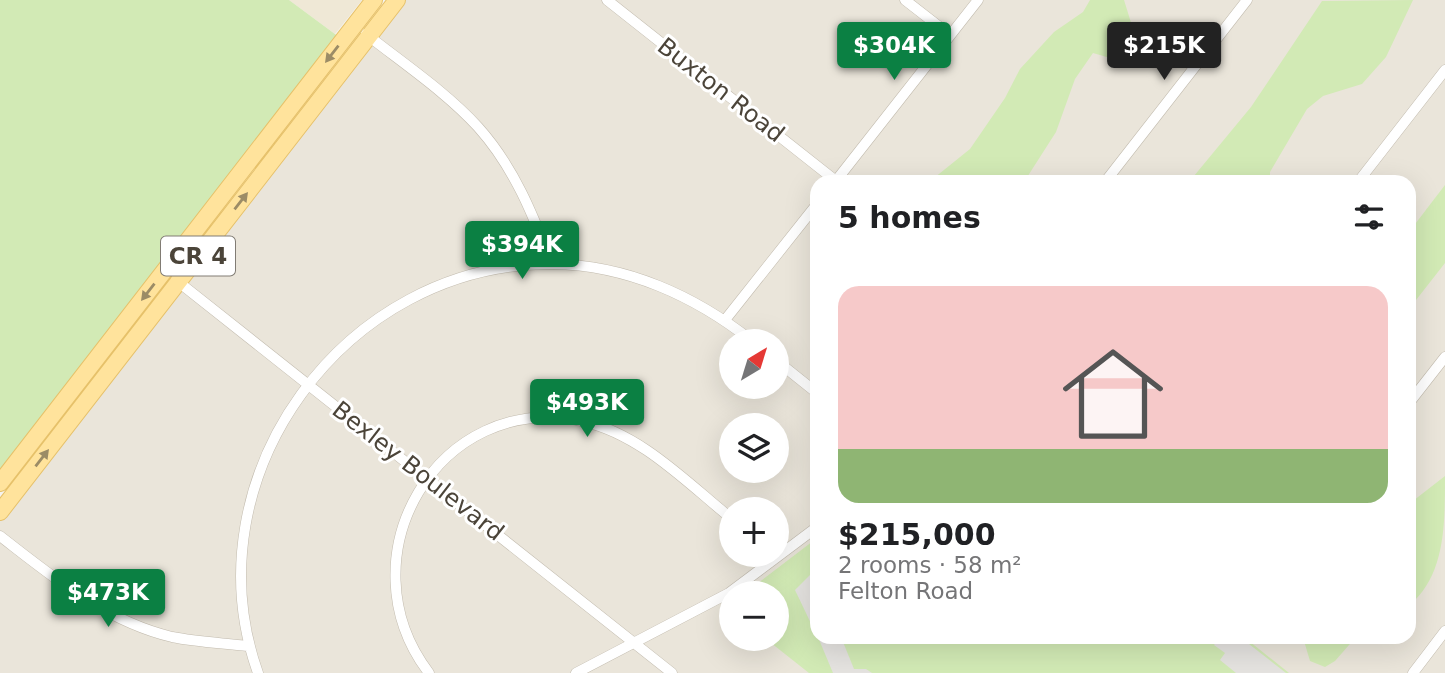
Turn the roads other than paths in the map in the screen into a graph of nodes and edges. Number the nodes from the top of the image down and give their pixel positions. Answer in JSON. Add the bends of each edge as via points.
{"nodes":[{"id":1,"x":374,"y":0,"type":"edge"},
{"id":2,"x":397,"y":0,"type":"edge"},
{"id":3,"x":607,"y":0,"type":"edge"},
{"id":4,"x":905,"y":0,"type":"edge"},
{"id":5,"x":978,"y":0,"type":"edge"},
{"id":6,"x":1247,"y":0,"type":"edge"},
{"id":7,"x":354,"y":25,"type":"junction"},
{"id":8,"x":950,"y":35,"type":"junction"},
{"id":9,"x":368,"y":36,"type":"junction"},
{"id":10,"x":1445,"y":70,"type":"edge"},
{"id":11,"x":827,"y":175,"type":"edge"},
{"id":12,"x":840,"y":175,"type":"edge"},
{"id":13,"x":1110,"y":175,"type":"edge"},
{"id":14,"x":1363,"y":175,"type":"edge"},
{"id":15,"x":810,"y":213,"type":"edge"},
{"id":16,"x":552,"y":264,"type":"junction"},
{"id":17,"x":164,"y":270,"type":"junction"},
{"id":18,"x":178,"y":282,"type":"junction"},
{"id":19,"x":725,"y":320,"type":"junction"},
{"id":20,"x":737,"y":329,"type":"edge"},
{"id":21,"x":1445,"y":356,"type":"edge"},
{"id":22,"x":789,"y":371,"type":"edge"},
{"id":23,"x":308,"y":385,"type":"junction"},
{"id":24,"x":810,"y":387,"type":"edge"},
{"id":25,"x":1416,"y":394,"type":"edge"},
{"id":26,"x":428,"y":477,"type":"junction"},
{"id":27,"x":0,"y":483,"type":"edge"},
{"id":28,"x":719,"y":509,"type":"edge"},
{"id":29,"x":0,"y":512,"type":"edge"},
{"id":30,"x":810,"y":532,"type":"edge"},
{"id":31,"x":0,"y":536,"type":"edge"},
{"id":32,"x":789,"y":548,"type":"edge"},
{"id":33,"x":763,"y":567,"type":"edge"},
{"id":34,"x":1445,"y":631,"type":"edge"},
{"id":35,"x":632,"y":642,"type":"junction"},
{"id":36,"x":248,"y":646,"type":"junction"},
{"id":37,"x":258,"y":673,"type":"edge"},
{"id":38,"x":429,"y":673,"type":"edge"},
{"id":39,"x":576,"y":673,"type":"edge"},
{"id":40,"x":672,"y":673,"type":"edge"},
{"id":41,"x":1413,"y":673,"type":"edge"}],
"edges":[{"from":1,"to":7,"type":"main road","number":"CR 4"},
{"from":2,"to":9,"type":"main road","number":"CR 4"},
{"from":3,"to":11,"type":"street","name":"Buxton Road"},
{"from":4,"to":8,"type":"street"},
{"from":5,"to":8,"type":"street"},
{"from":6,"to":13,"type":"street"},
{"from":7,"to":9,"type":"street"},
{"from":7,"to":17,"type":"main road","number":"CR 4","one_way":true},
{"from":8,"to":12,"type":"street"},
{"from":9,"to":16,"type":"street","via":[[455,105],[495,148],[525,197]]},
{"from":18,"to":9,"type":"main road","number":"CR 4","one_way":true},
{"from":10,"to":14,"type":"street"},
{"from":15,"to":19,"type":"street"},
{"from":16,"to":19,"type":"street","via":[[614,273],[663,287]]},
{"from":16,"to":23,"type":"street","via":[[483,273],[423,292],[362,330]]},
{"from":17,"to":18,"type":"street","name":"Bexley Boulevard"},
{"from":17,"to":27,"type":"main road","number":"CR 4","one_way":true},
{"from":18,"to":23,"type":"street","name":"Bexley Boulevard"},
{"from":29,"to":18,"type":"main road","number":"CR 4","one_way":true},
{"from":19,"to":20,"type":"street"},
{"from":21,"to":25,"type":"street"},
{"from":22,"to":24,"type":"street"},
{"from":23,"to":26,"type":"street","name":"Bexley Boulevard"},
{"from":23,"to":36,"type":"street","via":[[264,458],[247,514],[241,561]]},
{"from":26,"to":28,"type":"street","via":[[458,449],[489,431],[523,421],[580,421],[635,442]]},
{"from":26,"to":35,"type":"street","name":"Bexley Boulevard"},
{"from":26,"to":38,"type":"street","via":[[403,524],[394,583],[403,629]]},
{"from":30,"to":32,"type":"street"},
{"from":31,"to":36,"type":"street","via":[[71,591],[132,624],[172,637]]},
{"from":33,"to":35,"type":"street","via":[[729,593]]},
{"from":34,"to":41,"type":"street"},
{"from":35,"to":39,"type":"street"},
{"from":35,"to":40,"type":"street","name":"Bexley Boulevard"},
{"from":36,"to":37,"type":"street"}]}
